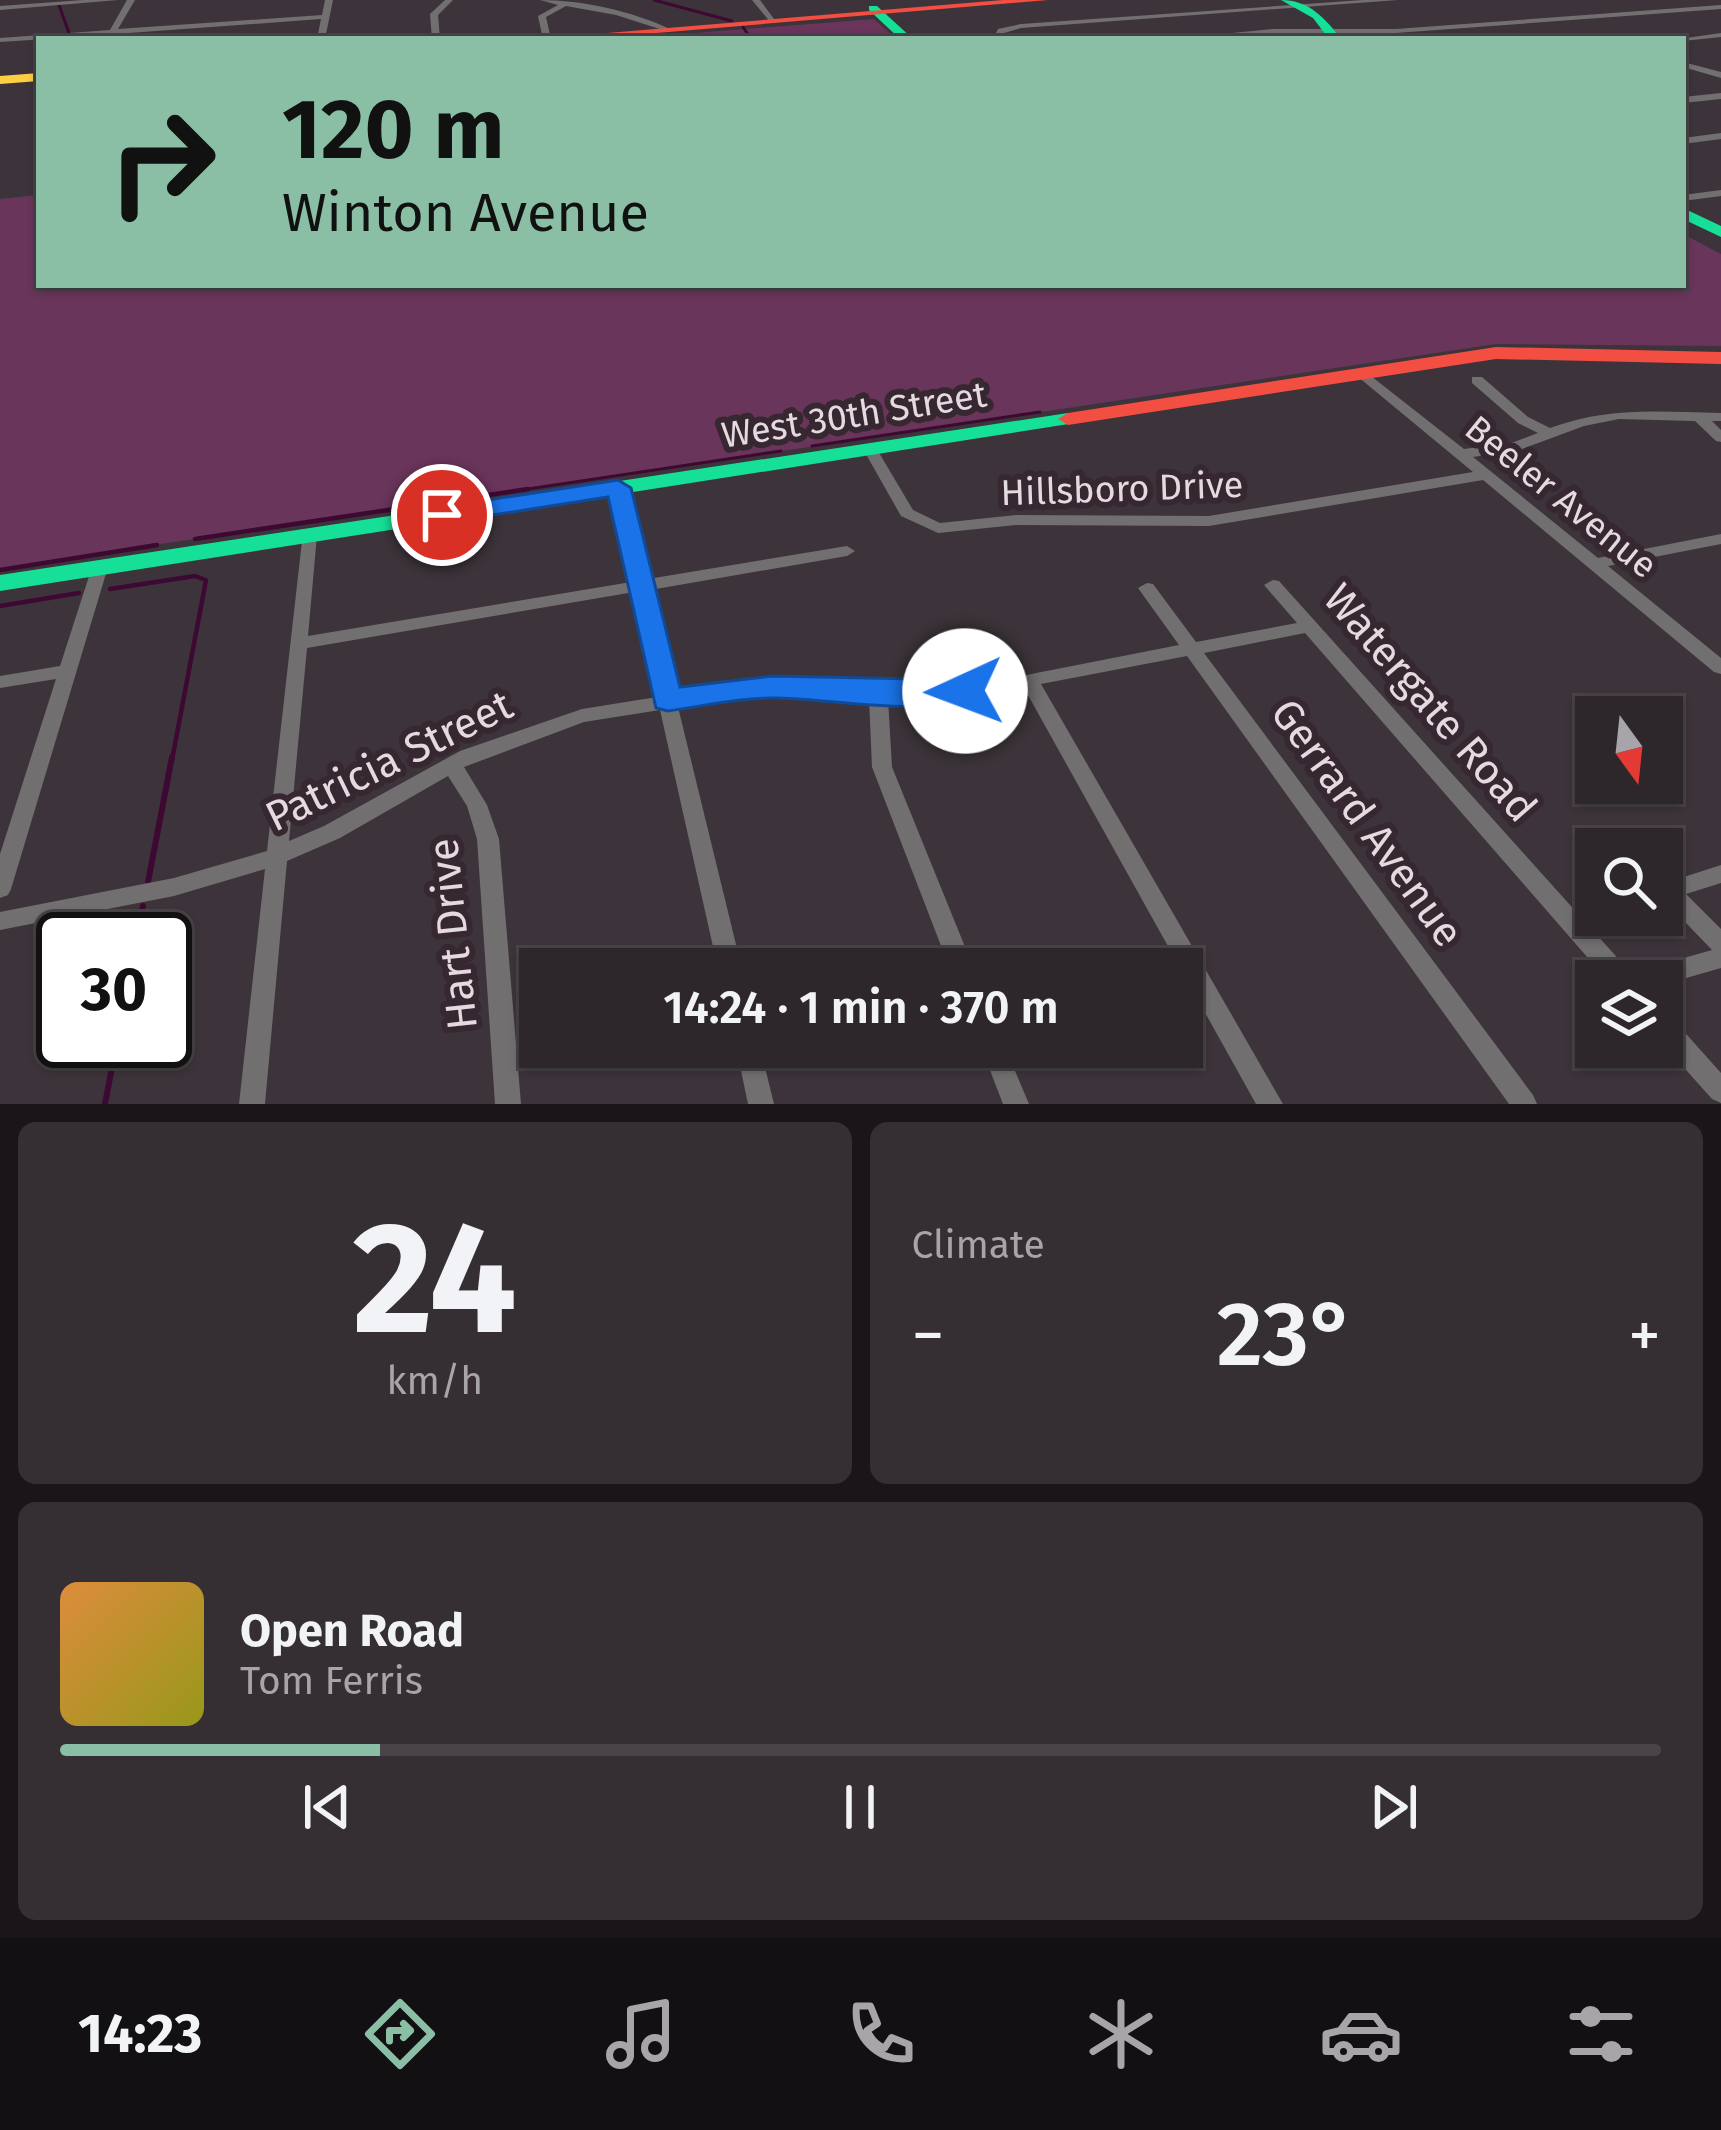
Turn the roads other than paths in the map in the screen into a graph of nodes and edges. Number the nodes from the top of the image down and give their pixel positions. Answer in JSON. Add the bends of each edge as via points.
{"nodes":[{"id":1,"x":114,"y":0,"type":"edge"},
{"id":2,"x":130,"y":0,"type":"edge"},
{"id":3,"x":329,"y":0,"type":"edge"},
{"id":4,"x":449,"y":0,"type":"edge"},
{"id":5,"x":544,"y":0,"type":"edge"},
{"id":6,"x":756,"y":0,"type":"edge"},
{"id":7,"x":1042,"y":0,"type":"edge"},
{"id":8,"x":1394,"y":0,"type":"edge"},
{"id":9,"x":566,"y":3,"type":"junction"},
{"id":10,"x":1293,"y":4,"type":"edge"},
{"id":11,"x":1683,"y":4,"type":"edge"},
{"id":12,"x":871,"y":6,"type":"edge"},
{"id":13,"x":1610,"y":6,"type":"dead end"},
{"id":14,"x":0,"y":8,"type":"edge"},
{"id":15,"x":1721,"y":8,"type":"edge"},
{"id":16,"x":1627,"y":12,"type":"junction"},
{"id":17,"x":325,"y":17,"type":"junction"},
{"id":18,"x":774,"y":21,"type":"junction"},
{"id":19,"x":1721,"y":22,"type":"edge"},
{"id":20,"x":666,"y":29,"type":"junction"},
{"id":21,"x":110,"y":35,"type":"edge"},
{"id":22,"x":1332,"y":35,"type":"edge"},
{"id":23,"x":322,"y":36,"type":"edge"},
{"id":24,"x":436,"y":36,"type":"edge"},
{"id":25,"x":544,"y":36,"type":"edge"},
{"id":26,"x":630,"y":36,"type":"edge"},
{"id":27,"x":904,"y":36,"type":"edge"},
{"id":28,"x":998,"y":36,"type":"edge"},
{"id":29,"x":1293,"y":36,"type":"edge"},
{"id":30,"x":36,"y":38,"type":"edge"},
{"id":31,"x":1686,"y":39,"type":"edge"},
{"id":32,"x":1721,"y":39,"type":"edge"},
{"id":33,"x":0,"y":40,"type":"edge"},
{"id":34,"x":1686,"y":65,"type":"edge"},
{"id":35,"x":1721,"y":75,"type":"edge"},
{"id":36,"x":36,"y":77,"type":"edge"},
{"id":37,"x":0,"y":80,"type":"edge"},
{"id":38,"x":1721,"y":96,"type":"edge"},
{"id":39,"x":1686,"y":100,"type":"edge"},
{"id":40,"x":1721,"y":136,"type":"edge"},
{"id":41,"x":1686,"y":141,"type":"edge"},
{"id":42,"x":1721,"y":193,"type":"edge"},
{"id":43,"x":1686,"y":198,"type":"edge"},
{"id":44,"x":1686,"y":214,"type":"edge"},
{"id":45,"x":1721,"y":232,"type":"edge"},
{"id":46,"x":1721,"y":358,"type":"edge"},
{"id":47,"x":1362,"y":373,"type":"junction"},
{"id":48,"x":1477,"y":380,"type":"dead end"},
{"id":49,"x":1698,"y":416,"type":"junction"},
{"id":50,"x":1721,"y":417,"type":"edge"},
{"id":51,"x":1550,"y":434,"type":"junction"},
{"id":52,"x":1721,"y":438,"type":"edge"},
{"id":53,"x":870,"y":449,"type":"junction"},
{"id":54,"x":1461,"y":454,"type":"junction"},
{"id":55,"x":1485,"y":475,"type":"junction"},
{"id":56,"x":618,"y":488,"type":"junction"},
{"id":57,"x":309,"y":535,"type":"junction"},
{"id":58,"x":1721,"y":538,"type":"edge"},
{"id":59,"x":847,"y":551,"type":"dead end"},
{"id":60,"x":1594,"y":564,"type":"junction"},
{"id":61,"x":100,"y":567,"type":"junction"},
{"id":62,"x":0,"y":583,"type":"edge"},
{"id":63,"x":1273,"y":584,"type":"dead end"},
{"id":64,"x":640,"y":586,"type":"junction"},
{"id":65,"x":1147,"y":588,"type":"dead end"},
{"id":66,"x":1310,"y":626,"type":"junction"},
{"id":67,"x":298,"y":644,"type":"junction"},
{"id":68,"x":1191,"y":649,"type":"junction"},
{"id":69,"x":1721,"y":668,"type":"edge"},
{"id":70,"x":68,"y":671,"type":"junction"},
{"id":71,"x":1030,"y":681,"type":"junction"},
{"id":72,"x":0,"y":682,"type":"edge"},
{"id":73,"x":878,"y":692,"type":"junction"},
{"id":74,"x":668,"y":700,"type":"junction"},
{"id":75,"x":452,"y":763,"type":"junction"},
{"id":76,"x":276,"y":856,"type":"junction"},
{"id":77,"x":1721,"y":874,"type":"edge"},
{"id":78,"x":0,"y":889,"type":"edge"},
{"id":79,"x":0,"y":921,"type":"edge"},
{"id":80,"x":1721,"y":944,"type":"edge"},
{"id":81,"x":725,"y":948,"type":"edge"},
{"id":82,"x":954,"y":948,"type":"edge"},
{"id":83,"x":1721,"y":958,"type":"edge"},
{"id":84,"x":1604,"y":960,"type":"edge"},
{"id":85,"x":1683,"y":969,"type":"edge"},
{"id":86,"x":1683,"y":1048,"type":"edge"},
{"id":87,"x":753,"y":1068,"type":"edge"},
{"id":88,"x":1001,"y":1068,"type":"edge"},
{"id":89,"x":1721,"y":1091,"type":"edge"},
{"id":90,"x":252,"y":1104,"type":"edge"},
{"id":91,"x":508,"y":1104,"type":"edge"},
{"id":92,"x":761,"y":1104,"type":"edge"},
{"id":93,"x":1016,"y":1104,"type":"edge"},
{"id":94,"x":1270,"y":1104,"type":"edge"},
{"id":95,"x":1524,"y":1104,"type":"edge"}],
"edges":[{"from":1,"to":14,"type":"street"},
{"from":2,"to":21,"type":"street"},
{"from":3,"to":17,"type":"street"},
{"from":4,"to":24,"type":"street","via":[[434,14]]},
{"from":5,"to":9,"type":"street"},
{"from":6,"to":18,"type":"street"},
{"from":7,"to":12,"type":"street"},
{"from":8,"to":10,"type":"street"},
{"from":9,"to":20,"type":"street"},
{"from":9,"to":25,"type":"street","via":[[542,16]]},
{"from":10,"to":22,"type":"street"},
{"from":10,"to":28,"type":"street","via":[[1021,26]]},
{"from":11,"to":15,"type":"street"},
{"from":11,"to":16,"type":"street"},
{"from":11,"to":19,"type":"street"},
{"from":12,"to":18,"type":"street"},
{"from":12,"to":27,"type":"street"},
{"from":13,"to":16,"type":"street"},
{"from":16,"to":22,"type":"street"},
{"from":17,"to":21,"type":"street"},
{"from":17,"to":23,"type":"street"},
{"from":18,"to":20,"type":"street"},
{"from":20,"to":26,"type":"street"},
{"from":22,"to":29,"type":"street"},
{"from":30,"to":33,"type":"street"},
{"from":31,"to":32,"type":"street"},
{"from":34,"to":35,"type":"street"},
{"from":36,"to":37,"type":"street"},
{"from":38,"to":39,"type":"street"},
{"from":40,"to":41,"type":"street"},
{"from":42,"to":43,"type":"street"},
{"from":44,"to":45,"type":"street"},
{"from":46,"to":47,"type":"street","name":"West 30th Street","via":[[1521,352]]},
{"from":47,"to":53,"type":"street","name":"West 30th Street"},
{"from":47,"to":54,"type":"street","name":"Beeler Avenue"},
{"from":48,"to":51,"type":"street","via":[[1522,421]]},
{"from":49,"to":50,"type":"street"},
{"from":49,"to":51,"type":"street","via":[[1618,415]]},
{"from":49,"to":52,"type":"street"},
{"from":51,"to":54,"type":"street"},
{"from":53,"to":55,"type":"street","name":"Hillsboro Drive","via":[[907,513],[951,528],[1016,520],[1209,521]]},
{"from":53,"to":56,"type":"street","name":"West 30th Street"},
{"from":54,"to":55,"type":"street","name":"Beeler Avenue"},
{"from":55,"to":60,"type":"street","name":"Beeler Avenue"},
{"from":56,"to":57,"type":"street","name":"West 30th Street"},
{"from":56,"to":64,"type":"street"},
{"from":57,"to":61,"type":"street","name":"West 30th Street"},
{"from":57,"to":67,"type":"street"},
{"from":58,"to":60,"type":"street"},
{"from":59,"to":64,"type":"street"},
{"from":60,"to":69,"type":"street","name":"Beeler Avenue"},
{"from":61,"to":62,"type":"street","name":"West 30th Street"},
{"from":61,"to":70,"type":"street"},
{"from":63,"to":66,"type":"street","name":"Watergate Road"},
{"from":64,"to":67,"type":"street"},
{"from":64,"to":74,"type":"street"},
{"from":65,"to":68,"type":"street","name":"Gerrard Avenue"},
{"from":66,"to":68,"type":"street","name":"Patricia Street"},
{"from":66,"to":84,"type":"street","name":"Watergate Road"},
{"from":67,"to":76,"type":"street"},
{"from":68,"to":71,"type":"street","name":"Patricia Street"},
{"from":68,"to":95,"type":"street","name":"Gerrard Avenue"},
{"from":70,"to":72,"type":"street"},
{"from":70,"to":78,"type":"street"},
{"from":71,"to":73,"type":"street","name":"Patricia Street"},
{"from":71,"to":94,"type":"street"},
{"from":73,"to":74,"type":"street","name":"Patricia Street","via":[[772,687]]},
{"from":73,"to":82,"type":"street","via":[[882,767]]},
{"from":74,"to":75,"type":"street","name":"Patricia Street","via":[[551,724]]},
{"from":74,"to":81,"type":"street"},
{"from":75,"to":76,"type":"street","name":"Patricia Street"},
{"from":75,"to":91,"type":"street","name":"Hart Drive","via":[[488,839]]},
{"from":76,"to":79,"type":"street","name":"Patricia Street","via":[[174,887]]},
{"from":76,"to":90,"type":"street"},
{"from":77,"to":80,"type":"street","via":[[1669,891]]},
{"from":83,"to":85,"type":"street"},
{"from":86,"to":89,"type":"street"},
{"from":87,"to":92,"type":"street"},
{"from":88,"to":93,"type":"street"}]}
